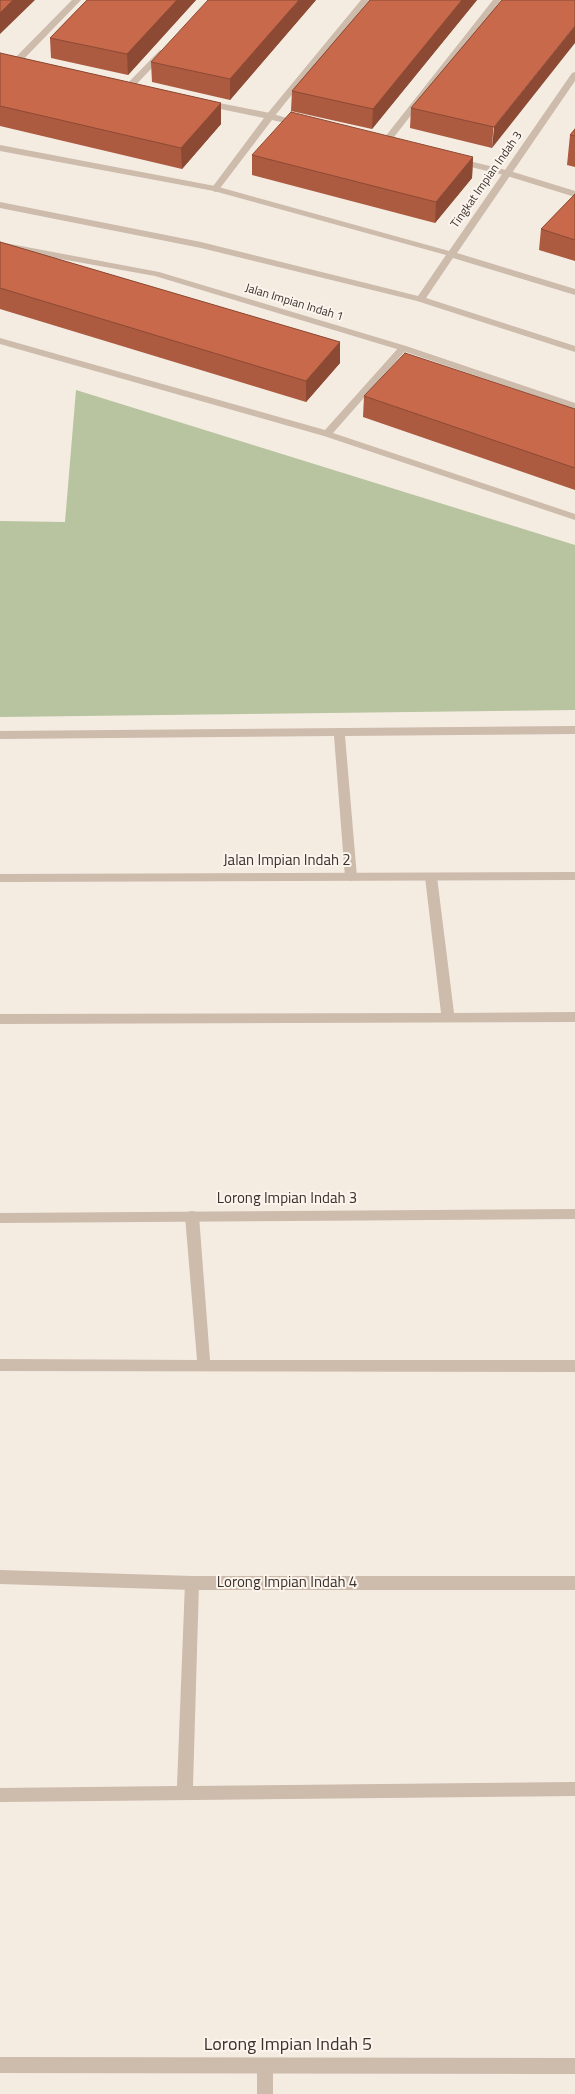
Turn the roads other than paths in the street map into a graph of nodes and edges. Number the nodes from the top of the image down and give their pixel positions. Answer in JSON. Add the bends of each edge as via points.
{"nodes":[{"id":1,"x":77,"y":0,"type":"edge"},
{"id":2,"x":366,"y":0,"type":"edge"},
{"id":3,"x":497,"y":0,"type":"edge"},
{"id":4,"x":167,"y":47,"type":"edge"},
{"id":5,"x":23,"y":66,"type":"edge"},
{"id":6,"x":574,"y":79,"type":"edge"},
{"id":7,"x":119,"y":86,"type":"edge"},
{"id":8,"x":194,"y":101,"type":"edge"},
{"id":9,"x":270,"y":116,"type":"junction"},
{"id":10,"x":308,"y":126,"type":"edge"},
{"id":11,"x":375,"y":142,"type":"edge"},
{"id":12,"x":384,"y":144,"type":"junction"},
{"id":13,"x":394,"y":146,"type":"edge"},
{"id":14,"x":0,"y":148,"type":"edge"},
{"id":15,"x":451,"y":160,"type":"edge"},
{"id":16,"x":507,"y":173,"type":"junction"},
{"id":17,"x":215,"y":189,"type":"junction"},
{"id":18,"x":575,"y":194,"type":"edge"},
{"id":19,"x":0,"y":205,"type":"edge"},
{"id":20,"x":0,"y":244,"type":"edge"},
{"id":21,"x":451,"y":254,"type":"junction"},
{"id":22,"x":575,"y":292,"type":"edge"},
{"id":23,"x":420,"y":299,"type":"junction"},
{"id":24,"x":0,"y":340,"type":"edge"},
{"id":25,"x":403,"y":348,"type":"junction"},
{"id":26,"x":575,"y":348,"type":"edge"},
{"id":27,"x":575,"y":406,"type":"edge"},
{"id":28,"x":327,"y":434,"type":"junction"},
{"id":29,"x":575,"y":517,"type":"edge"},
{"id":30,"x":575,"y":730,"type":"edge"},
{"id":31,"x":339,"y":732,"type":"junction"},
{"id":32,"x":0,"y":735,"type":"edge"},
{"id":33,"x":575,"y":876,"type":"edge"},
{"id":34,"x":351,"y":877,"type":"junction"},
{"id":35,"x":431,"y":877,"type":"junction"},
{"id":36,"x":0,"y":878,"type":"edge"},
{"id":37,"x":448,"y":1018,"type":"junction"},
{"id":38,"x":575,"y":1018,"type":"edge"},
{"id":39,"x":0,"y":1019,"type":"edge"},
{"id":40,"x":575,"y":1214,"type":"edge"},
{"id":41,"x":192,"y":1216,"type":"junction"},
{"id":42,"x":0,"y":1218,"type":"edge"},
{"id":43,"x":0,"y":1365,"type":"edge"},
{"id":44,"x":204,"y":1365,"type":"junction"},
{"id":45,"x":575,"y":1366,"type":"edge"},
{"id":46,"x":0,"y":1577,"type":"edge"},
{"id":47,"x":192,"y":1583,"type":"junction"},
{"id":48,"x":575,"y":1583,"type":"edge"},
{"id":49,"x":575,"y":1789,"type":"edge"},
{"id":50,"x":185,"y":1793,"type":"junction"},
{"id":51,"x":0,"y":1795,"type":"edge"},
{"id":52,"x":0,"y":2065,"type":"edge"},
{"id":53,"x":265,"y":2066,"type":"junction"},
{"id":54,"x":575,"y":2066,"type":"edge"},
{"id":55,"x":265,"y":2094,"type":"edge"}],
"edges":[{"from":1,"to":5,"type":"street","via":[[10,64]]},
{"from":2,"to":9,"type":"street"},
{"from":3,"to":12,"type":"street"},
{"from":4,"to":7,"type":"street","via":[[133,89]]},
{"from":6,"to":16,"type":"street","name":"Tingkat Impian Indah 3"},
{"from":8,"to":9,"type":"street"},
{"from":9,"to":10,"type":"street"},
{"from":9,"to":17,"type":"street"},
{"from":11,"to":12,"type":"street"},
{"from":12,"to":13,"type":"street"},
{"from":14,"to":17,"type":"street"},
{"from":15,"to":16,"type":"street"},
{"from":16,"to":18,"type":"street"},
{"from":16,"to":21,"type":"street","name":"Tingkat Impian Indah 3"},
{"from":17,"to":21,"type":"street"},
{"from":19,"to":23,"type":"street","via":[[201,245]]},
{"from":20,"to":25,"type":"street","name":"Jalan Impian Indah 1","via":[[156,274]]},
{"from":21,"to":22,"type":"street"},
{"from":21,"to":23,"type":"street","name":"Tingkat Impian Indah 3"},
{"from":23,"to":26,"type":"street"},
{"from":24,"to":28,"type":"street"},
{"from":25,"to":27,"type":"street","name":"Jalan Impian Indah 1"},
{"from":25,"to":28,"type":"street"},
{"from":28,"to":29,"type":"street"},
{"from":30,"to":31,"type":"street"},
{"from":31,"to":32,"type":"street"},
{"from":31,"to":34,"type":"street"},
{"from":33,"to":35,"type":"street","name":"Jalan Impian Indah 2"},
{"from":34,"to":35,"type":"street","name":"Jalan Impian Indah 2"},
{"from":34,"to":36,"type":"street","name":"Jalan Impian Indah 2"},
{"from":35,"to":37,"type":"street"},
{"from":37,"to":38,"type":"street"},
{"from":37,"to":39,"type":"street"},
{"from":40,"to":41,"type":"street","name":"Lorong Impian Indah 3"},
{"from":41,"to":42,"type":"street","name":"Lorong Impian Indah 3"},
{"from":41,"to":44,"type":"street"},
{"from":43,"to":44,"type":"street"},
{"from":44,"to":45,"type":"street"},
{"from":46,"to":47,"type":"street","name":"Lorong Impian Indah 4"},
{"from":47,"to":48,"type":"street","name":"Lorong Impian Indah 4"},
{"from":47,"to":50,"type":"street"},
{"from":49,"to":50,"type":"street"},
{"from":50,"to":51,"type":"street"},
{"from":52,"to":53,"type":"street","name":"Lorong Impian Indah 5"},
{"from":53,"to":54,"type":"street","name":"Lorong Impian Indah 5"},
{"from":53,"to":55,"type":"street"}]}
